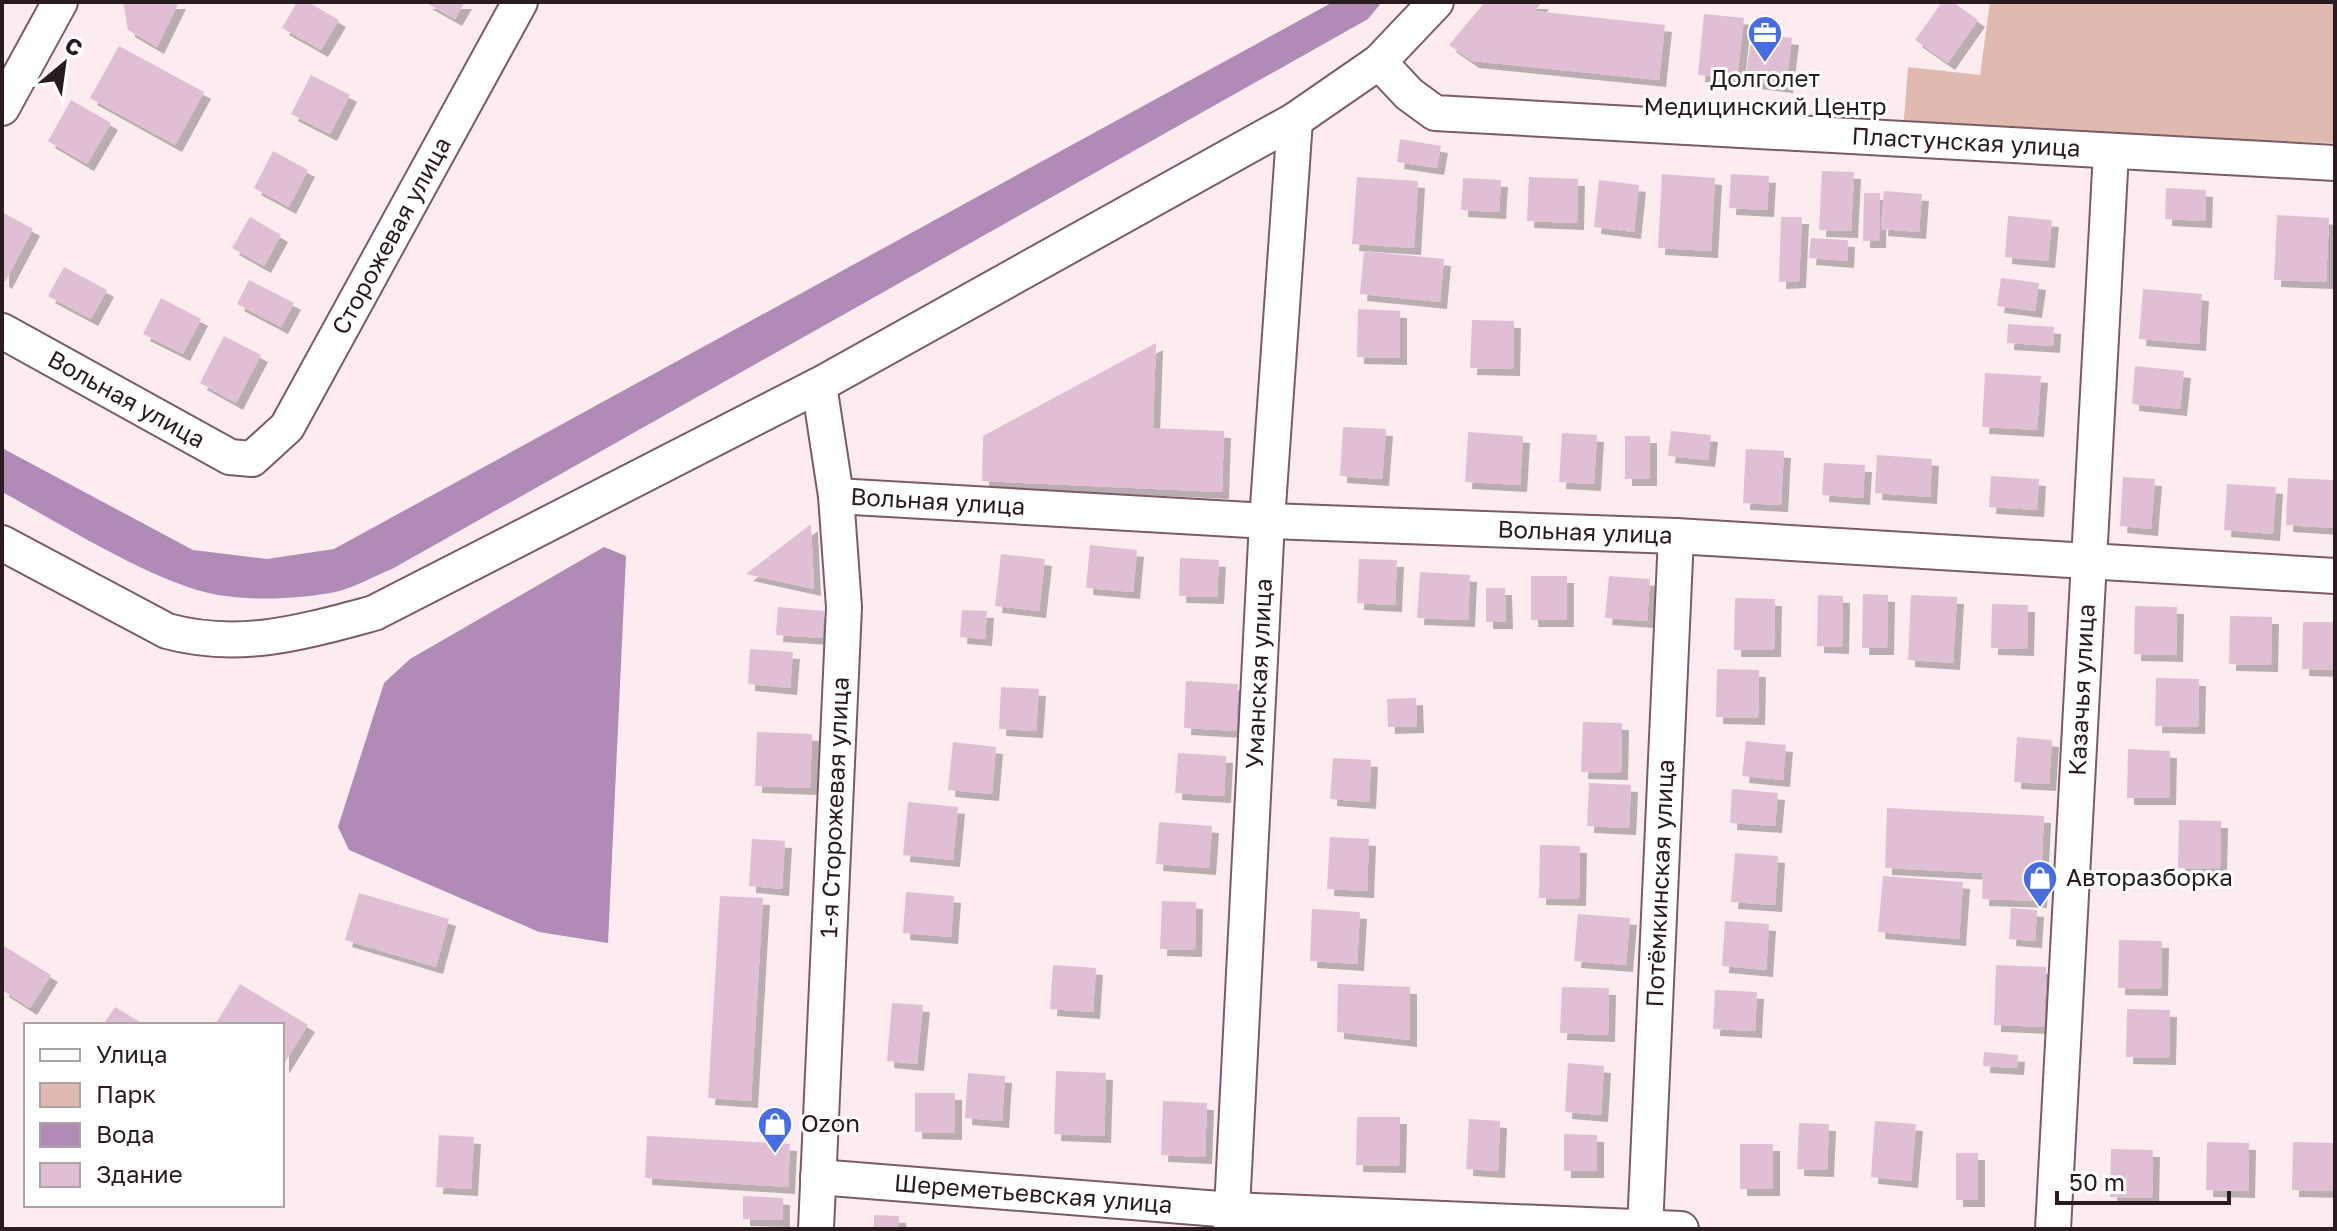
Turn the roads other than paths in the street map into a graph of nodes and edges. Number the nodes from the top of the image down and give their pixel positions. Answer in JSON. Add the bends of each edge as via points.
{"nodes":[{"id":1,"x":60,"y":2,"type":"edge"},
{"id":2,"x":520,"y":2,"type":"edge"},
{"id":3,"x":1436,"y":2,"type":"edge"},
{"id":4,"x":1379,"y":62,"type":"junction"},
{"id":5,"x":2,"y":108,"type":"edge"},
{"id":6,"x":1295,"y":120,"type":"junction"},
{"id":7,"x":2111,"y":152,"type":"junction"},
{"id":8,"x":2335,"y":163,"type":"edge"},
{"id":9,"x":2,"y":331,"type":"edge"},
{"id":10,"x":819,"y":385,"type":"junction"},
{"id":11,"x":252,"y":459,"type":"joint"},
{"id":12,"x":836,"y":496,"type":"junction"},
{"id":13,"x":1267,"y":521,"type":"junction"},
{"id":14,"x":1676,"y":536,"type":"junction"},
{"id":15,"x":2,"y":543,"type":"edge"},
{"id":16,"x":2088,"y":563,"type":"junction"},
{"id":17,"x":2335,"y":576,"type":"edge"},
{"id":18,"x":818,"y":1177,"type":"junction"},
{"id":19,"x":1232,"y":1220,"type":"edge"},
{"id":20,"x":1645,"y":1228,"type":"edge"},
{"id":21,"x":816,"y":1229,"type":"edge"},
{"id":22,"x":1681,"y":1229,"type":"edge"},
{"id":23,"x":2053,"y":1229,"type":"edge"}],
"edges":[{"from":1,"to":5,"type":"street"},
{"from":2,"to":11,"type":"street","name":"Сторожевая улица","via":[[287,427]]},
{"from":3,"to":4,"type":"street"},
{"from":4,"to":6,"type":"street"},
{"from":4,"to":7,"type":"street","name":"Пластунская улица","via":[[1435,113]]},
{"from":6,"to":10,"type":"street"},
{"from":6,"to":13,"type":"street","name":"Уманская улица"},
{"from":7,"to":8,"type":"street","name":"Пластунская улица"},
{"from":7,"to":16,"type":"street","name":"Казачья улица"},
{"from":9,"to":11,"type":"street","name":"Вольная улица","via":[[230,457]]},
{"from":10,"to":12,"type":"street","name":"1-я Сторожевая улица"},
{"from":10,"to":15,"type":"street","via":[[374,613],[304,632],[223,642],[167,631]]},
{"from":12,"to":13,"type":"street","name":"Вольная улица"},
{"from":12,"to":18,"type":"street","name":"1-я Сторожевая улица","via":[[844,607]]},
{"from":13,"to":14,"type":"street","name":"Вольная улица"},
{"from":13,"to":19,"type":"street","name":"Уманская улица"},
{"from":14,"to":16,"type":"street","name":"Вольная улица"},
{"from":14,"to":20,"type":"street","name":"Потёмкинская улица"},
{"from":16,"to":17,"type":"street","name":"Вольная улица"},
{"from":16,"to":23,"type":"street","name":"Казачья улица"},
{"from":18,"to":19,"type":"street","name":"Шереметьевская улица"},
{"from":18,"to":21,"type":"street","name":"1-я Сторожевая улица"},
{"from":19,"to":20,"type":"street","name":"Шереметьевская улица"},
{"from":20,"to":22,"type":"street","name":"Шереметьевская улица"}]}
